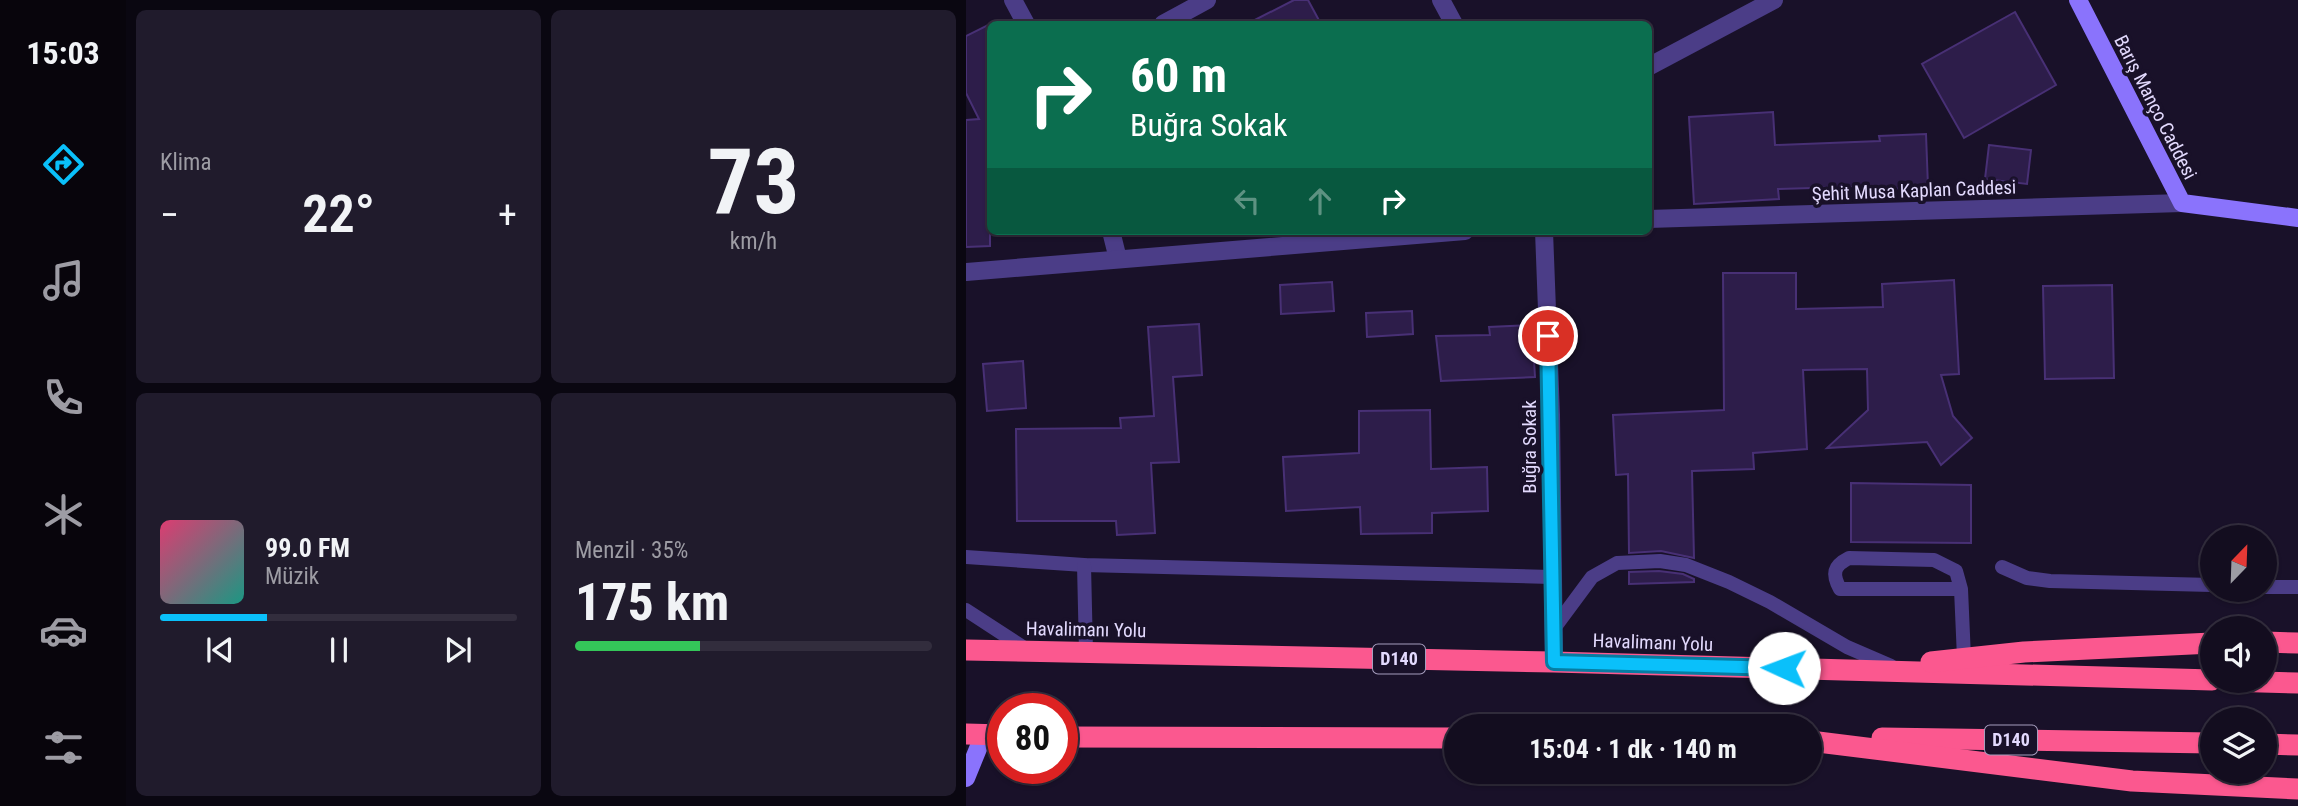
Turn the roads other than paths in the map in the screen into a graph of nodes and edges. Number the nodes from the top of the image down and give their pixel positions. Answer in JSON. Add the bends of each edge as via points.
{"nodes":[{"id":1,"x":1013,"y":0,"type":"edge"},
{"id":2,"x":1207,"y":0,"type":"edge"},
{"id":3,"x":1441,"y":0,"type":"edge"},
{"id":4,"x":1774,"y":0,"type":"edge"},
{"id":5,"x":2078,"y":0,"type":"edge"},
{"id":6,"x":1024,"y":21,"type":"edge"},
{"id":7,"x":1169,"y":21,"type":"edge"},
{"id":8,"x":1452,"y":21,"type":"edge"},
{"id":9,"x":1652,"y":65,"type":"edge"},
{"id":10,"x":2182,"y":203,"type":"junction"},
{"id":11,"x":2298,"y":218,"type":"edge"},
{"id":12,"x":1652,"y":219,"type":"edge"},
{"id":13,"x":1112,"y":235,"type":"edge"},
{"id":14,"x":1415,"y":235,"type":"edge"},
{"id":15,"x":1544,"y":235,"type":"edge"},
{"id":16,"x":1118,"y":259,"type":"junction"},
{"id":17,"x":966,"y":272,"type":"edge"},
{"id":18,"x":966,"y":558,"type":"edge"},
{"id":19,"x":1084,"y":565,"type":"junction"},
{"id":20,"x":2002,"y":567,"type":"dead end"},
{"id":21,"x":1551,"y":577,"type":"junction"},
{"id":22,"x":2200,"y":585,"type":"edge"},
{"id":23,"x":2277,"y":587,"type":"edge"},
{"id":24,"x":2298,"y":587,"type":"edge"},
{"id":25,"x":1961,"y":589,"type":"junction"},
{"id":26,"x":966,"y":610,"type":"edge"},
{"id":27,"x":1552,"y":631,"type":"junction"},
{"id":28,"x":2277,"y":642,"type":"edge"},
{"id":29,"x":2298,"y":643,"type":"edge"},
{"id":30,"x":2200,"y":644,"type":"edge"},
{"id":31,"x":966,"y":650,"type":"edge"},
{"id":32,"x":1029,"y":651,"type":"junction"},
{"id":33,"x":1086,"y":652,"type":"junction"},
{"id":34,"x":1964,"y":658,"type":"junction"},
{"id":35,"x":1554,"y":662,"type":"junction"},
{"id":36,"x":1891,"y":666,"type":"junction"},
{"id":37,"x":1832,"y":670,"type":"junction"},
{"id":38,"x":2200,"y":680,"type":"edge"},
{"id":39,"x":2277,"y":682,"type":"edge"},
{"id":40,"x":2298,"y":683,"type":"edge"},
{"id":41,"x":984,"y":735,"type":"edge"},
{"id":42,"x":1078,"y":737,"type":"edge"},
{"id":43,"x":1444,"y":738,"type":"edge"},
{"id":44,"x":1822,"y":739,"type":"edge"},
{"id":45,"x":1822,"y":741,"type":"edge"},
{"id":46,"x":2200,"y":743,"type":"edge"},
{"id":47,"x":2277,"y":744,"type":"edge"},
{"id":48,"x":2298,"y":745,"type":"edge"},
{"id":49,"x":966,"y":778,"type":"edge"},
{"id":50,"x":2298,"y":789,"type":"edge"}],
"edges":[{"from":1,"to":6,"type":"street"},
{"from":2,"to":7,"type":"street"},
{"from":3,"to":8,"type":"street"},
{"from":4,"to":9,"type":"street"},
{"from":5,"to":10,"type":"street","name":"Barış Manço Caddesi"},
{"from":10,"to":11,"type":"street","name":"Barış Manço Caddesi"},
{"from":10,"to":12,"type":"street","name":"Şehit Musa Kaplan Caddesi"},
{"from":13,"to":16,"type":"street"},
{"from":14,"to":16,"type":"street"},
{"from":15,"to":21,"type":"street","name":"Buğra Sokak"},
{"from":16,"to":17,"type":"street"},
{"from":18,"to":19,"type":"lane"},
{"from":19,"to":21,"type":"lane"},
{"from":19,"to":33,"type":"lane"},
{"from":20,"to":22,"type":"lane","via":[[2027,578],[2050,581]]},
{"from":21,"to":27,"type":"street","name":"Buğra Sokak"},
{"from":23,"to":24,"type":"lane"},
{"from":25,"to":25,"type":"lane","via":[[1840,589],[1835,571],[1849,558],[1934,560],[1956,571]]},
{"from":25,"to":34,"type":"lane"},
{"from":26,"to":32,"type":"lane"},
{"from":27,"to":35,"type":"street","name":"Buğra Sokak"},
{"from":27,"to":36,"type":"lane","via":[[1592,577],[1617,563],[1660,561],[1686,565],[1729,582]]},
{"from":28,"to":29,"type":"highway"},
{"from":30,"to":34,"type":"highway"},
{"from":31,"to":32,"type":"highway","name":"Havalimanı Yolu","number":"D140"},
{"from":32,"to":33,"type":"highway","name":"Havalimanı Yolu","number":"D140"},
{"from":33,"to":35,"type":"highway","name":"Havalimanı Yolu","number":"D140"},
{"from":34,"to":36,"type":"highway"},
{"from":35,"to":37,"type":"highway","name":"Havalimanı Yolu","number":"D140"},
{"from":36,"to":37,"type":"highway"},
{"from":37,"to":38,"type":"highway","name":"Havalimanı Yolu","number":"D140"},
{"from":39,"to":40,"type":"highway"},
{"from":41,"to":49,"type":"street"},
{"from":42,"to":43,"type":"highway"},
{"from":44,"to":46,"type":"highway","number":"D140"},
{"from":45,"to":50,"type":"highway","via":[[2132,781]]},
{"from":47,"to":48,"type":"highway"}]}
